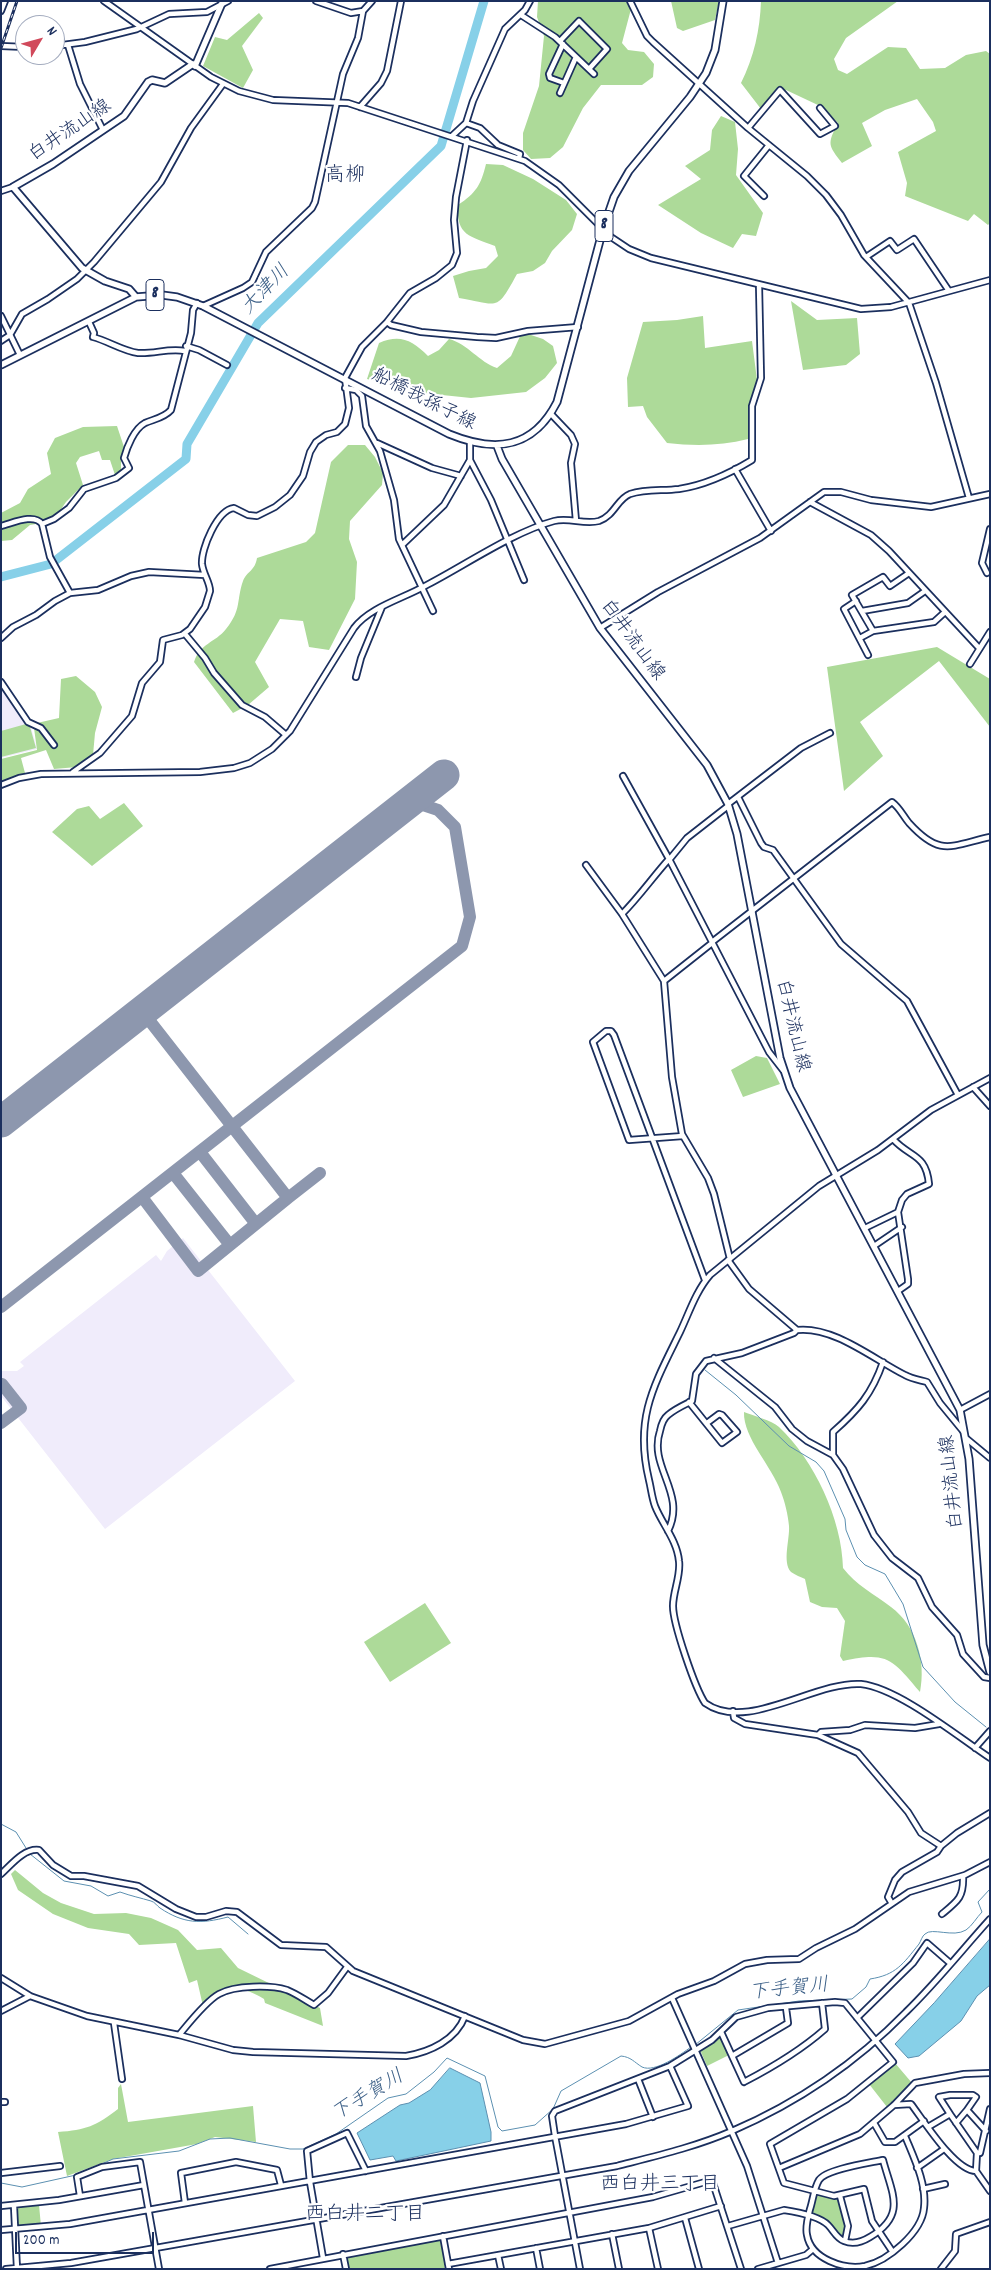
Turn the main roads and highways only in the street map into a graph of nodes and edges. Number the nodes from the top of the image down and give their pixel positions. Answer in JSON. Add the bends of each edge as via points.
{"nodes":[{"id":1,"x":723,"y":1,"type":"edge"},
{"id":2,"x":222,"y":3,"type":"edge"},
{"id":3,"x":136,"y":297,"type":"junction"},
{"id":4,"x":1,"y":364,"type":"edge"},
{"id":5,"x":497,"y":446,"type":"junction"},
{"id":6,"x":990,"y":1672,"type":"edge"}],
"edges":[{"from":1,"to":5,"type":"main road","name":"船橋我孫子線","number":"8","via":[[715,50],[699,84],[629,172],[614,197],[561,392],[551,414],[531,434]]},
{"from":2,"to":3,"type":"main road","name":"白井流山線","via":[[198,62],[165,83],[148,82],[124,116],[13,187],[86,271],[128,289]]},
{"from":3,"to":4,"type":"main road","name":"船橋我孫子線","number":"8"},
{"from":3,"to":5,"type":"main road","name":"船橋我孫子線","number":"8","via":[[162,295],[200,304],[449,434],[470,443]]},
{"from":5,"to":6,"type":"main road","name":"白井流山線","via":[[600,628],[707,765],[728,805],[737,834],[784,1072],[960,1410],[966,1437],[982,1637]]}]}
